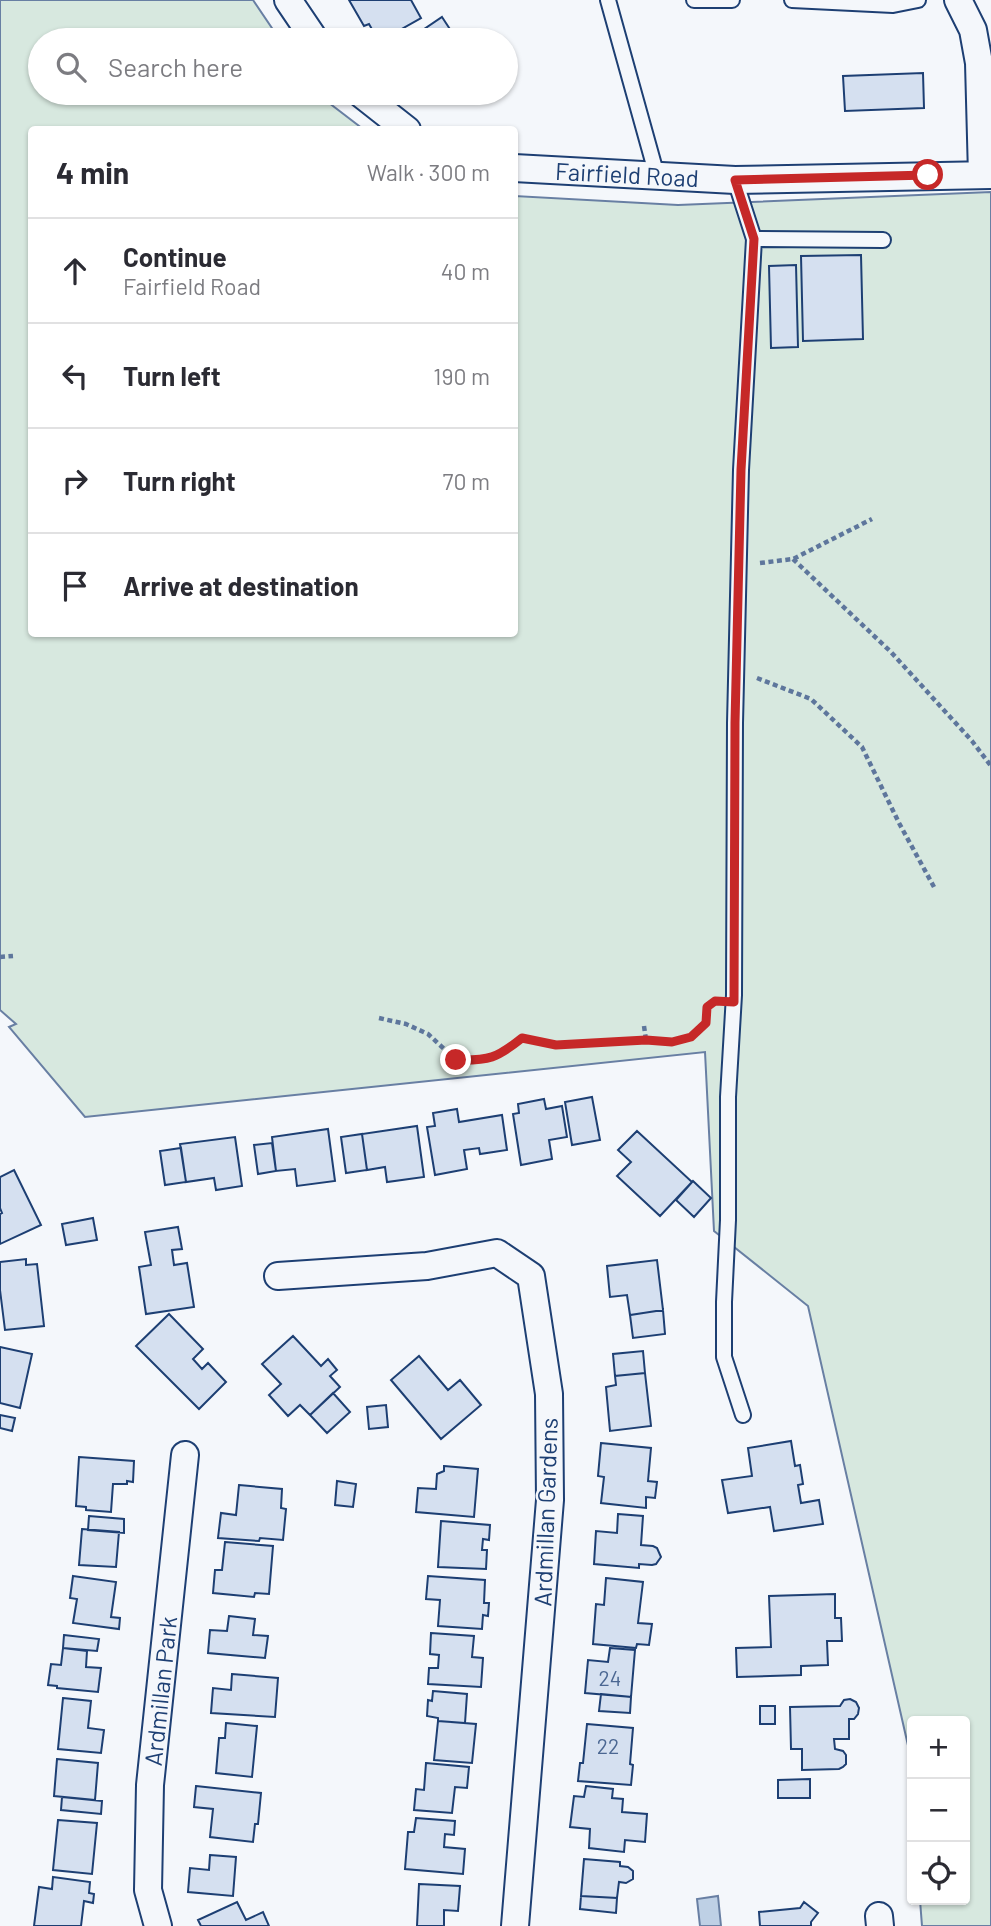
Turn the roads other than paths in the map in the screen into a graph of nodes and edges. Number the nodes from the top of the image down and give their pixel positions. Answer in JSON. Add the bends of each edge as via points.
{"nodes":[{"id":1,"x":288,"y":0,"type":"edge"},
{"id":2,"x":608,"y":0,"type":"edge"},
{"id":3,"x":694,"y":0,"type":"edge"},
{"id":4,"x":732,"y":0,"type":"edge"},
{"id":5,"x":792,"y":0,"type":"edge"},
{"id":6,"x":918,"y":0,"type":"edge"},
{"id":7,"x":958,"y":0,"type":"edge"},
{"id":8,"x":307,"y":28,"type":"edge"},
{"id":9,"x":375,"y":105,"type":"edge"},
{"id":10,"x":402,"y":126,"type":"edge"},
{"id":11,"x":518,"y":168,"type":"edge"},
{"id":12,"x":986,"y":175,"type":"edge"},
{"id":13,"x":657,"y":176,"type":"junction"},
{"id":14,"x":735,"y":180,"type":"junction"},
{"id":15,"x":754,"y":239,"type":"junction"},
{"id":16,"x":883,"y":240,"type":"dead end"},
{"id":17,"x":278,"y":1276,"type":"dead end"},
{"id":18,"x":743,"y":1415,"type":"dead end"},
{"id":19,"x":185,"y":1455,"type":"dead end"},
{"id":20,"x":158,"y":1926,"type":"edge"},
{"id":21,"x":515,"y":1926,"type":"edge"}],
"edges":[{"from":1,"to":8,"type":"street"},
{"from":2,"to":13,"type":"lane"},
{"from":3,"to":4,"type":"lane"},
{"from":5,"to":6,"type":"lane","via":[[893,5]]},
{"from":7,"to":12,"type":"street","via":[[973,30],[979,64]]},
{"from":9,"to":10,"type":"street"},
{"from":11,"to":13,"type":"street","name":"Fairfield Road"},
{"from":12,"to":14,"type":"street","name":"Fairfield Road"},
{"from":13,"to":14,"type":"street","name":"Fairfield Road"},
{"from":14,"to":15,"type":"lane"},
{"from":15,"to":16,"type":"lane"},
{"from":15,"to":18,"type":"lane","via":[[741,470],[734,1002],[724,1302],[724,1357]]},
{"from":17,"to":21,"type":"street","name":"Ardmillan Gardens","via":[[427,1266],[497,1253],[531,1276],[549,1394],[550,1500]]},
{"from":19,"to":20,"type":"street","name":"Ardmillan Park","via":[[150,1785],[148,1889]]}]}
